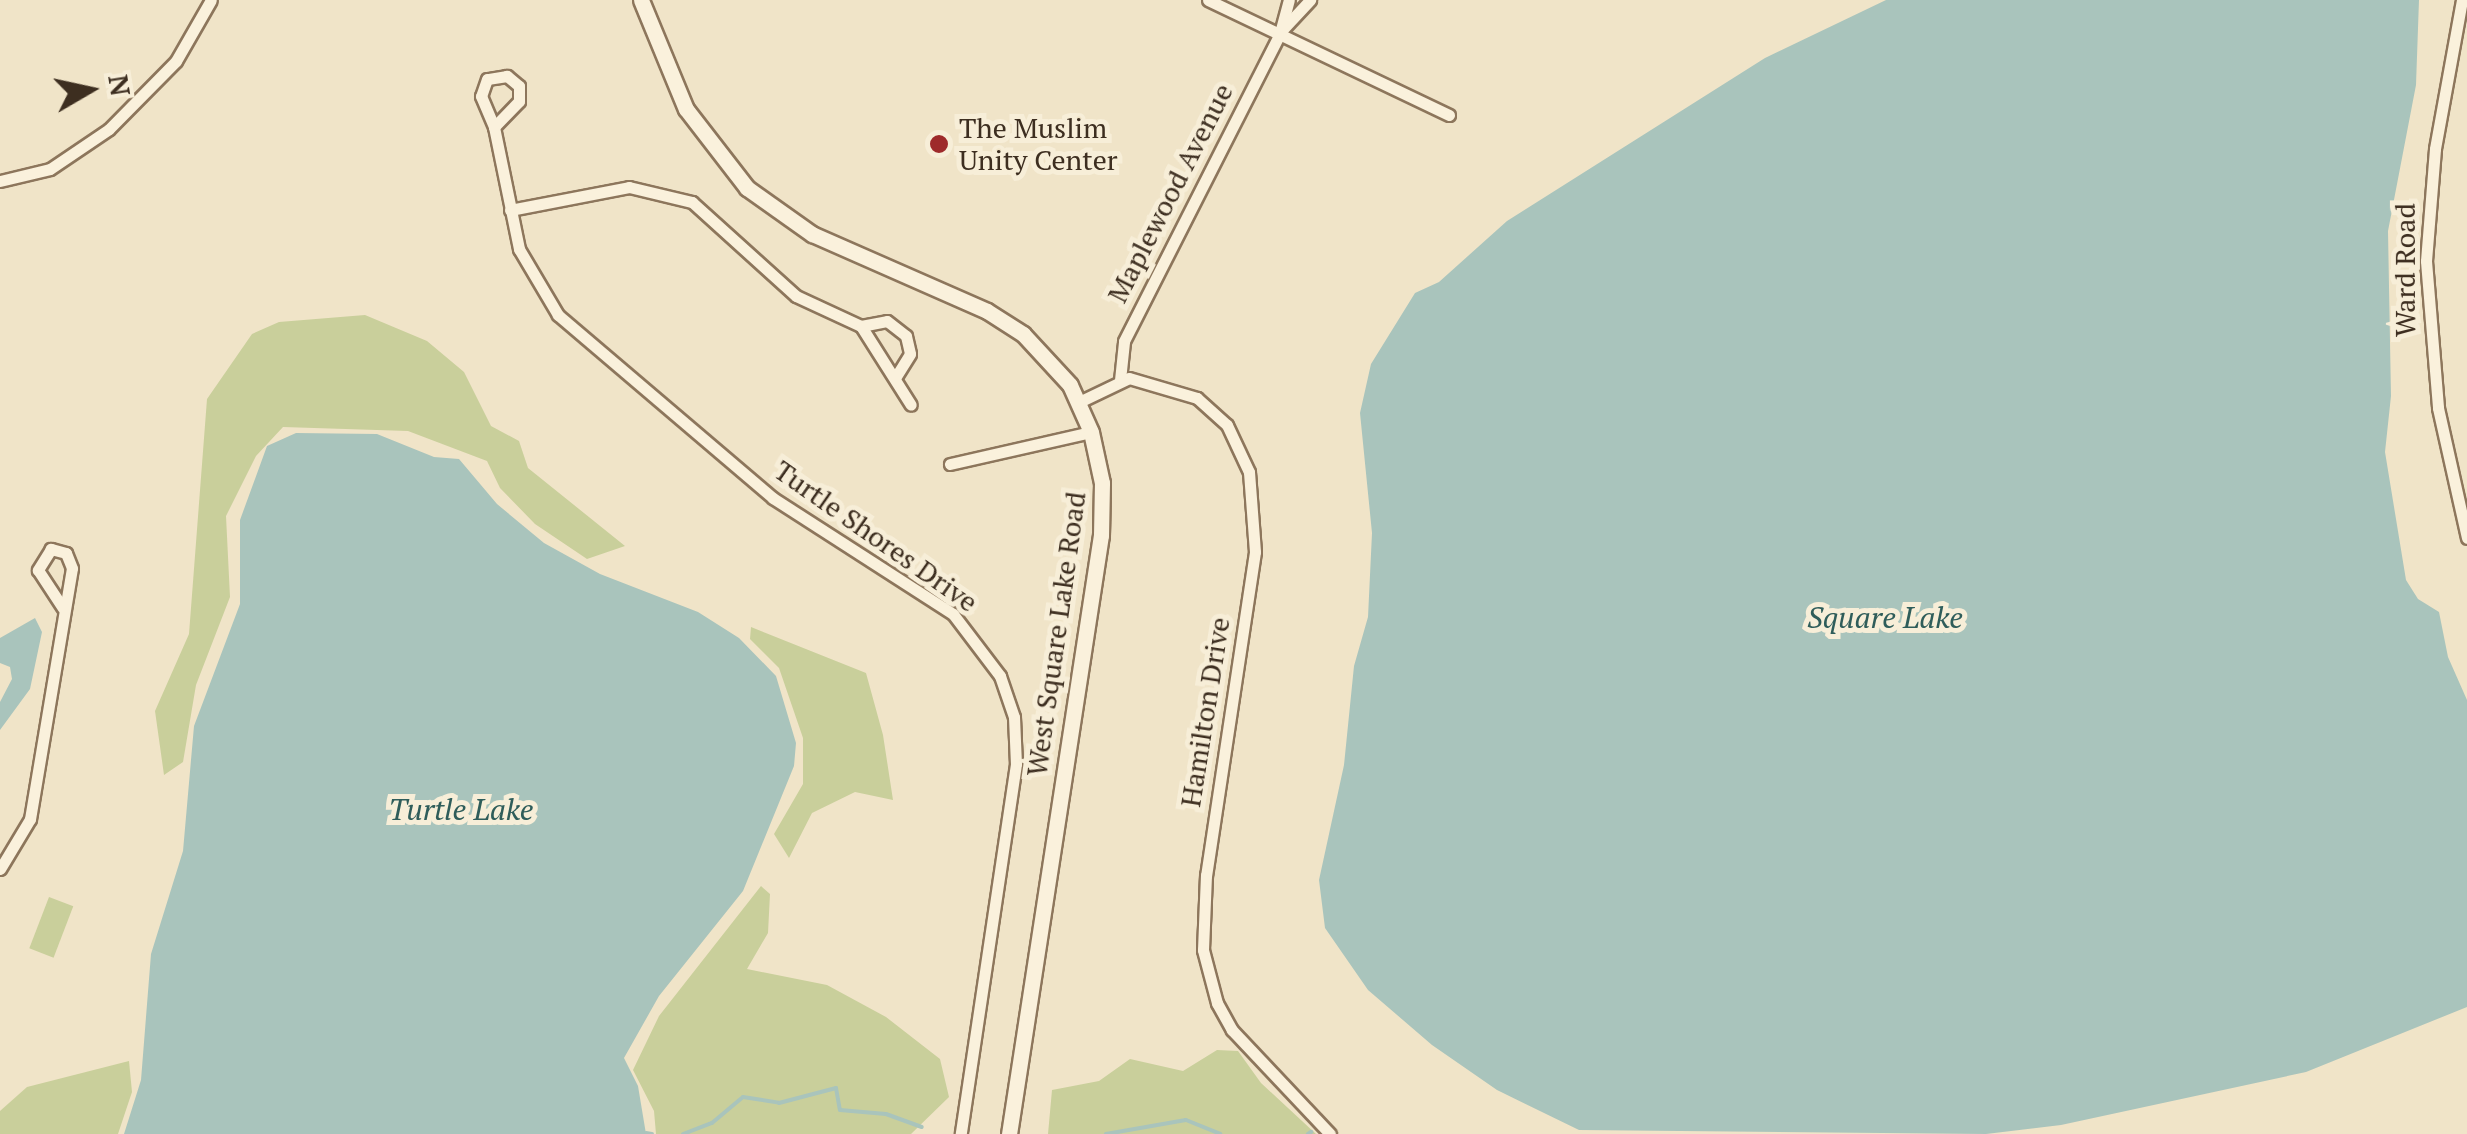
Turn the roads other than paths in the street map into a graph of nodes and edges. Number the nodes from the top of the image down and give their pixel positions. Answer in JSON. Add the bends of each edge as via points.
{"nodes":[{"id":1,"x":211,"y":0,"type":"edge"},
{"id":2,"x":641,"y":0,"type":"edge"},
{"id":3,"x":1208,"y":0,"type":"edge"},
{"id":4,"x":1289,"y":0,"type":"edge"},
{"id":5,"x":1310,"y":0,"type":"edge"},
{"id":6,"x":2462,"y":0,"type":"edge"},
{"id":7,"x":1280,"y":32,"type":"junction"},
{"id":8,"x":1449,"y":116,"type":"dead end"},
{"id":9,"x":494,"y":127,"type":"dead end"},
{"id":10,"x":0,"y":181,"type":"edge"},
{"id":11,"x":510,"y":210,"type":"junction"},
{"id":12,"x":862,"y":326,"type":"junction"},
{"id":13,"x":896,"y":376,"type":"junction"},
{"id":14,"x":1120,"y":380,"type":"junction"},
{"id":15,"x":1079,"y":402,"type":"junction"},
{"id":16,"x":911,"y":405,"type":"dead end"},
{"id":17,"x":1090,"y":432,"type":"junction"},
{"id":18,"x":950,"y":464,"type":"dead end"},
{"id":19,"x":2467,"y":538,"type":"edge"},
{"id":20,"x":63,"y":608,"type":"junction"},
{"id":21,"x":0,"y":869,"type":"edge"},
{"id":22,"x":961,"y":1134,"type":"edge"},
{"id":23,"x":1009,"y":1134,"type":"edge"},
{"id":24,"x":1330,"y":1134,"type":"edge"}],
"edges":[{"from":1,"to":10,"type":"street","via":[[176,62],[109,129],[50,169]]},
{"from":2,"to":15,"type":"street","name":"West Square Lake Road","via":[[686,109],[747,188],[812,234],[1002,320],[1042,351]]},
{"from":3,"to":7,"type":"street"},
{"from":4,"to":7,"type":"street","name":"Maplewood Avenue"},
{"from":5,"to":7,"type":"street","name":"Maplewood Avenue"},
{"from":6,"to":19,"type":"street","name":"Ward Road","via":[[2434,149],[2426,261],[2438,408]]},
{"from":7,"to":8,"type":"street"},
{"from":7,"to":14,"type":"street","name":"Maplewood Avenue","via":[[1124,341]]},
{"from":9,"to":11,"type":"street","name":"Turtle Shores Drive"},
{"from":11,"to":12,"type":"street","via":[[629,187],[678,196],[717,220],[796,296]]},
{"from":11,"to":22,"type":"street","name":"Turtle Shores Drive","via":[[532,281],[570,326],[773,498],[953,614],[1000,676],[1014,718],[1016,764]]},
{"from":12,"to":13,"type":"street"},
{"from":12,"to":13,"type":"street","via":[[887,321],[902,330],[910,354]]},
{"from":13,"to":16,"type":"street"},
{"from":14,"to":15,"type":"street"},
{"from":14,"to":24,"type":"street","name":"Hamilton Drive","via":[[1153,382],[1211,408],[1227,424],[1249,472],[1255,552],[1206,875],[1204,950],[1217,1003],[1232,1030]]},
{"from":15,"to":17,"type":"street","name":"West Square Lake Road"},
{"from":17,"to":18,"type":"street"},
{"from":17,"to":23,"type":"street","name":"West Square Lake Road","via":[[1102,483],[1101,535]]},
{"from":20,"to":20,"type":"street","via":[[72,562],[51,549],[38,559],[38,570]]},
{"from":20,"to":21,"type":"street","via":[[30,819]]}]}
